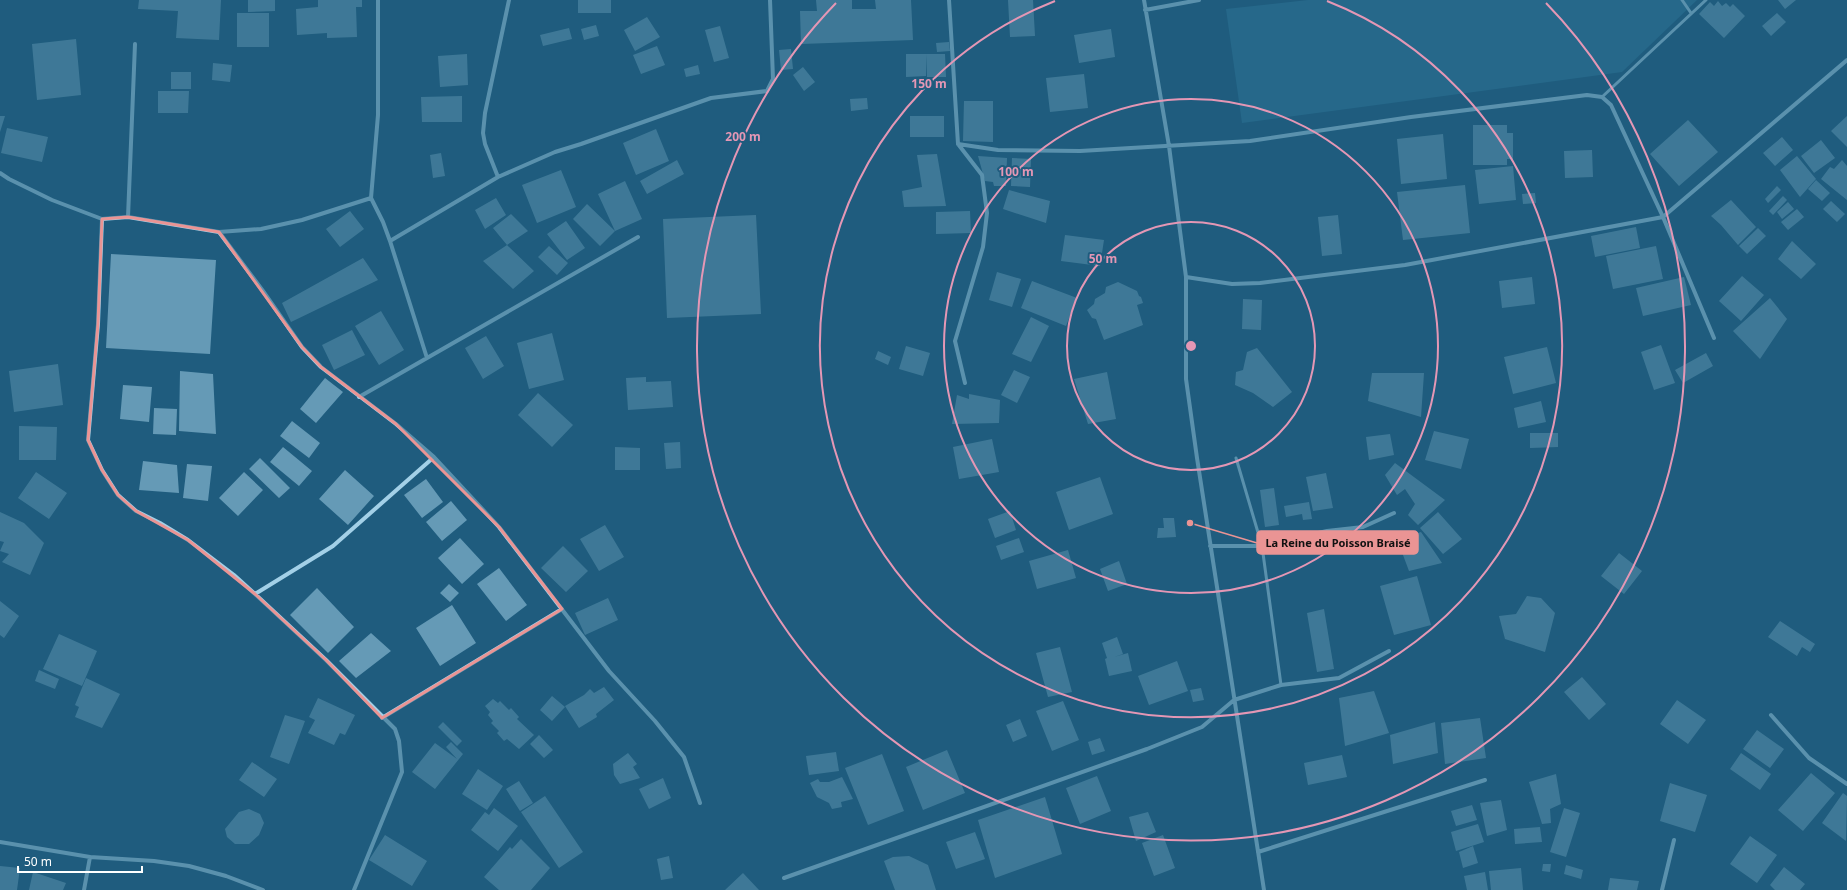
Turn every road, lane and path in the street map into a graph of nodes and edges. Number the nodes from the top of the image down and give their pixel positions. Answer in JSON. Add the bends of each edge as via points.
{"nodes":[{"id":1,"x":378,"y":0,"type":"edge"},
{"id":2,"x":509,"y":0,"type":"edge"},
{"id":3,"x":770,"y":0,"type":"edge"},
{"id":4,"x":949,"y":0,"type":"edge"},
{"id":5,"x":1144,"y":0,"type":"edge"},
{"id":6,"x":1199,"y":0,"type":"edge"},
{"id":7,"x":1682,"y":0,"type":"edge"},
{"id":8,"x":1706,"y":0,"type":"edge"},
{"id":9,"x":1145,"y":10,"type":"junction"},
{"id":10,"x":1692,"y":14,"type":"junction"},
{"id":11,"x":135,"y":44,"type":"dead end"},
{"id":12,"x":1847,"y":60,"type":"edge"},
{"id":13,"x":1602,"y":97,"type":"junction"},
{"id":14,"x":958,"y":144,"type":"junction"},
{"id":15,"x":1168,"y":146,"type":"junction"},
{"id":16,"x":0,"y":173,"type":"edge"},
{"id":17,"x":498,"y":177,"type":"junction"},
{"id":18,"x":371,"y":198,"type":"junction"},
{"id":19,"x":128,"y":217,"type":"junction"},
{"id":20,"x":1663,"y":217,"type":"junction"},
{"id":21,"x":102,"y":219,"type":"junction"},
{"id":22,"x":219,"y":232,"type":"junction"},
{"id":23,"x":638,"y":238,"type":"dead end"},
{"id":24,"x":390,"y":241,"type":"junction"},
{"id":25,"x":1186,"y":277,"type":"junction"},
{"id":26,"x":1714,"y":338,"type":"dead end"},
{"id":27,"x":427,"y":358,"type":"junction"},
{"id":28,"x":966,"y":383,"type":"dead end"},
{"id":29,"x":359,"y":397,"type":"junction"},
{"id":30,"x":434,"y":456,"type":"junction"},
{"id":31,"x":1236,"y":458,"type":"dead end"},
{"id":32,"x":1394,"y":513,"type":"dead end"},
{"id":33,"x":1210,"y":546,"type":"junction"},
{"id":34,"x":1262,"y":546,"type":"junction"},
{"id":35,"x":255,"y":594,"type":"junction"},
{"id":36,"x":562,"y":609,"type":"junction"},
{"id":37,"x":1389,"y":651,"type":"dead end"},
{"id":38,"x":1281,"y":685,"type":"junction"},
{"id":39,"x":1234,"y":700,"type":"junction"},
{"id":40,"x":1771,"y":716,"type":"dead end"},
{"id":41,"x":382,"y":718,"type":"junction"},
{"id":42,"x":1485,"y":780,"type":"dead end"},
{"id":43,"x":1847,"y":784,"type":"edge"},
{"id":44,"x":700,"y":803,"type":"dead end"},
{"id":45,"x":1674,"y":840,"type":"dead end"},
{"id":46,"x":0,"y":842,"type":"edge"},
{"id":47,"x":1258,"y":852,"type":"junction"},
{"id":48,"x":90,"y":857,"type":"junction"},
{"id":49,"x":784,"y":878,"type":"dead end"},
{"id":50,"x":84,"y":890,"type":"edge"},
{"id":51,"x":264,"y":890,"type":"edge"},
{"id":52,"x":354,"y":890,"type":"edge"},
{"id":53,"x":1264,"y":890,"type":"edge"},
{"id":54,"x":1662,"y":890,"type":"edge"}],
"edges":[{"from":1,"to":18,"type":"street","via":[[378,115]]},
{"from":2,"to":17,"type":"street","via":[[483,133],[484,144]]},
{"from":3,"to":17,"type":"street","via":[[773,78],[767,91],[711,98],[555,152]]},
{"from":4,"to":14,"type":"street"},
{"from":5,"to":9,"type":"street"},
{"from":6,"to":9,"type":"street"},
{"from":7,"to":10,"type":"lane"},
{"from":8,"to":10,"type":"lane"},
{"from":9,"to":15,"type":"street"},
{"from":10,"to":13,"type":"lane"},
{"from":11,"to":19,"type":"street"},
{"from":12,"to":20,"type":"street"},
{"from":13,"to":15,"type":"street","via":[[1587,95],[1411,117],[1250,141]]},
{"from":13,"to":20,"type":"street","via":[[1610,105]]},
{"from":14,"to":15,"type":"street","via":[[998,150],[1080,151]]},
{"from":14,"to":28,"type":"street","via":[[982,176],[987,213],[983,247],[955,341]]},
{"from":15,"to":25,"type":"street"},
{"from":16,"to":21,"type":"street","via":[[52,200]]},
{"from":17,"to":24,"type":"street"},
{"from":18,"to":22,"type":"street","via":[[302,220],[261,229]]},
{"from":18,"to":24,"type":"street"},
{"from":19,"to":21,"type":"street"},
{"from":19,"to":22,"type":"street"},
{"from":20,"to":25,"type":"street","via":[[1397,266],[1260,283],[1232,284]]},
{"from":20,"to":26,"type":"street"},
{"from":21,"to":35,"type":"street","via":[[98,324],[88,440],[102,470],[118,495],[136,511],[188,540]]},
{"from":22,"to":29,"type":"street","via":[[302,347],[321,367]]},
{"from":23,"to":27,"type":"street"},
{"from":24,"to":27,"type":"street"},
{"from":25,"to":33,"type":"street","via":[[1186,379]]},
{"from":27,"to":29,"type":"street"},
{"from":29,"to":30,"type":"street"},
{"from":30,"to":35,"type":"street","via":[[333,546]]},
{"from":30,"to":36,"type":"street","via":[[499,527]]},
{"from":31,"to":34,"type":"lane"},
{"from":32,"to":34,"type":"street","via":[[1363,527],[1327,531]]},
{"from":33,"to":34,"type":"street"},
{"from":33,"to":39,"type":"street"},
{"from":34,"to":38,"type":"lane"},
{"from":35,"to":41,"type":"street","via":[[326,660]]},
{"from":36,"to":41,"type":"street"},
{"from":36,"to":44,"type":"street","via":[[608,671],[655,721],[684,757]]},
{"from":37,"to":38,"type":"street","via":[[1339,678]]},
{"from":38,"to":39,"type":"street"},
{"from":39,"to":47,"type":"street"},
{"from":39,"to":49,"type":"street","via":[[1202,728]]},
{"from":40,"to":43,"type":"street","via":[[1810,758]]},
{"from":41,"to":52,"type":"street","via":[[394,729],[400,741],[402,772]]},
{"from":42,"to":47,"type":"street"},
{"from":45,"to":54,"type":"street"},
{"from":46,"to":48,"type":"street"},
{"from":47,"to":53,"type":"street"},
{"from":48,"to":50,"type":"street"},
{"from":48,"to":51,"type":"street","via":[[154,860],[189,866]]}]}
